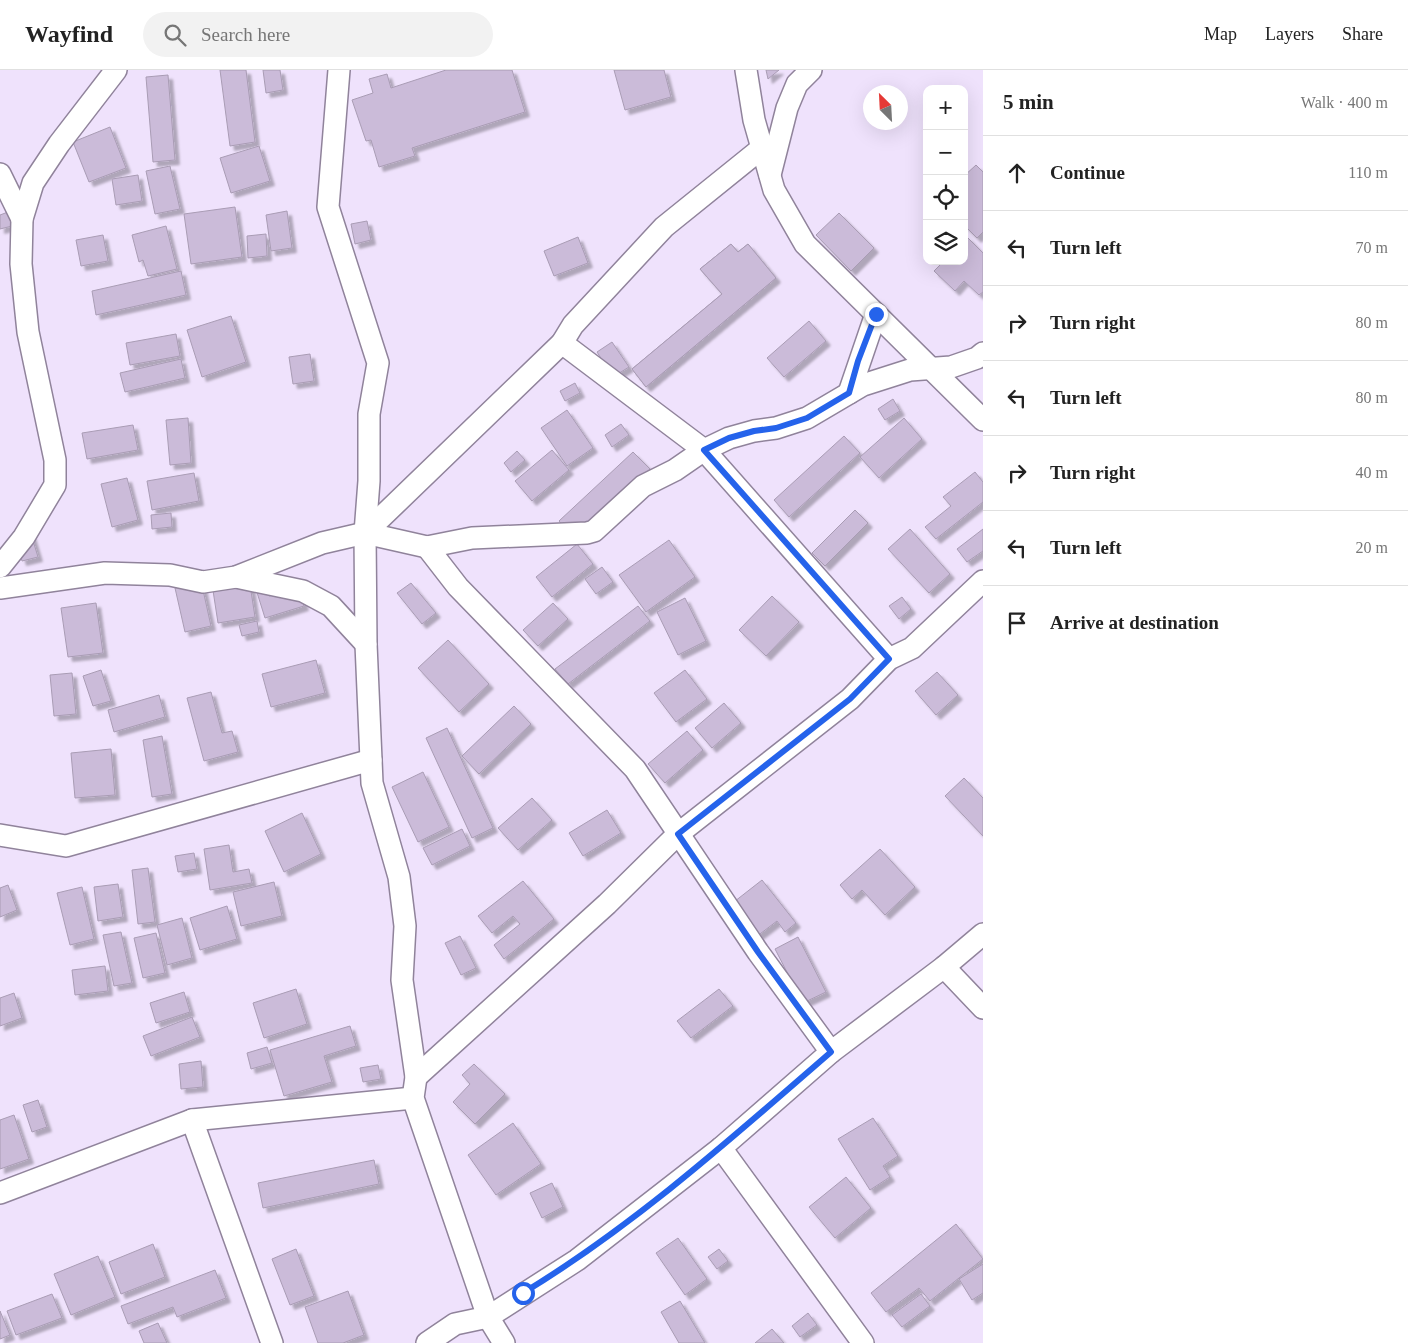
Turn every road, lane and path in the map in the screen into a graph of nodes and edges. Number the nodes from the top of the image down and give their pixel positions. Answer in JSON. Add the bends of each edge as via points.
{"nodes":[{"id":1,"x":116,"y":70,"type":"edge"},
{"id":2,"x":746,"y":70,"type":"edge"},
{"id":3,"x":811,"y":70,"type":"edge"},
{"id":4,"x":335,"y":73,"type":"edge"},
{"id":5,"x":762,"y":148,"type":"junction"},
{"id":6,"x":0,"y":174,"type":"edge"},
{"id":7,"x":770,"y":175,"type":"junction"},
{"id":8,"x":22,"y":219,"type":"junction"},
{"id":9,"x":876,"y":314,"type":"junction"},
{"id":10,"x":562,"y":343,"type":"junction"},
{"id":11,"x":983,"y":353,"type":"edge"},
{"id":12,"x":930,"y":369,"type":"junction"},
{"id":13,"x":849,"y":393,"type":"junction"},
{"id":14,"x":983,"y":420,"type":"edge"},
{"id":15,"x":704,"y":450,"type":"junction"},
{"id":16,"x":365,"y":533,"type":"junction"},
{"id":17,"x":427,"y":547,"type":"junction"},
{"id":18,"x":0,"y":567,"type":"edge"},
{"id":19,"x":236,"y":577,"type":"junction"},
{"id":20,"x":983,"y":582,"type":"edge"},
{"id":21,"x":0,"y":588,"type":"edge"},
{"id":22,"x":366,"y":644,"type":"junction"},
{"id":23,"x":889,"y":659,"type":"junction"},
{"id":24,"x":371,"y":760,"type":"junction"},
{"id":25,"x":678,"y":834,"type":"junction"},
{"id":26,"x":0,"y":836,"type":"edge"},
{"id":27,"x":983,"y":934,"type":"edge"},
{"id":28,"x":944,"y":967,"type":"junction"},
{"id":29,"x":983,"y":1008,"type":"edge"},
{"id":30,"x":831,"y":1052,"type":"junction"},
{"id":31,"x":414,"y":1087,"type":"junction"},
{"id":32,"x":192,"y":1120,"type":"junction"},
{"id":33,"x":721,"y":1148,"type":"junction"},
{"id":34,"x":0,"y":1192,"type":"edge"},
{"id":35,"x":488,"y":1318,"type":"junction"},
{"id":36,"x":272,"y":1343,"type":"edge"},
{"id":37,"x":427,"y":1343,"type":"edge"},
{"id":38,"x":504,"y":1343,"type":"edge"},
{"id":39,"x":863,"y":1343,"type":"edge"}],
"edges":[{"from":1,"to":8,"type":"street","via":[[33,183]]},
{"from":2,"to":5,"type":"street"},
{"from":3,"to":7,"type":"street","via":[[797,84],[787,108]]},
{"from":4,"to":16,"type":"street","via":[[328,207],[378,363],[368,414],[369,481]]},
{"from":5,"to":7,"type":"street"},
{"from":5,"to":10,"type":"street","via":[[664,227],[572,325]]},
{"from":6,"to":8,"type":"street"},
{"from":7,"to":9,"type":"street","via":[[774,190],[805,244]]},
{"from":8,"to":18,"type":"street","via":[[21,264],[28,332],[55,460],[55,485],[24,537]]},
{"from":9,"to":12,"type":"street"},
{"from":9,"to":13,"type":"street"},
{"from":10,"to":15,"type":"street"},
{"from":10,"to":16,"type":"street"},
{"from":11,"to":12,"type":"street","via":[[951,367]]},
{"from":12,"to":13,"type":"street","via":[[910,370],[863,385]]},
{"from":12,"to":14,"type":"street"},
{"from":13,"to":15,"type":"street","via":[[807,418],[729,438]]},
{"from":15,"to":17,"type":"street","via":[[644,486],[594,531],[472,538]]},
{"from":15,"to":23,"type":"street"},
{"from":16,"to":17,"type":"street"},
{"from":16,"to":19,"type":"street","via":[[322,543]]},
{"from":16,"to":22,"type":"street"},
{"from":17,"to":25,"type":"street","via":[[458,587],[635,769]]},
{"from":19,"to":21,"type":"street","via":[[203,582],[170,575],[105,573]]},
{"from":19,"to":22,"type":"street","via":[[303,591],[331,606]]},
{"from":20,"to":23,"type":"street","via":[[912,648]]},
{"from":22,"to":24,"type":"street"},
{"from":23,"to":25,"type":"street","via":[[850,699]]},
{"from":24,"to":26,"type":"street","via":[[66,846]]},
{"from":24,"to":31,"type":"street","via":[[372,782],[399,877],[405,926],[402,980]]},
{"from":25,"to":30,"type":"street"},
{"from":25,"to":31,"type":"street"},
{"from":27,"to":28,"type":"street"},
{"from":28,"to":29,"type":"street"},
{"from":28,"to":30,"type":"street"},
{"from":30,"to":33,"type":"street"},
{"from":31,"to":32,"type":"street"},
{"from":31,"to":35,"type":"street"},
{"from":32,"to":34,"type":"street"},
{"from":32,"to":36,"type":"street"},
{"from":33,"to":35,"type":"street","via":[[577,1260]]},
{"from":33,"to":39,"type":"street"},
{"from":35,"to":37,"type":"street","via":[[456,1324]]},
{"from":35,"to":38,"type":"street"}]}
